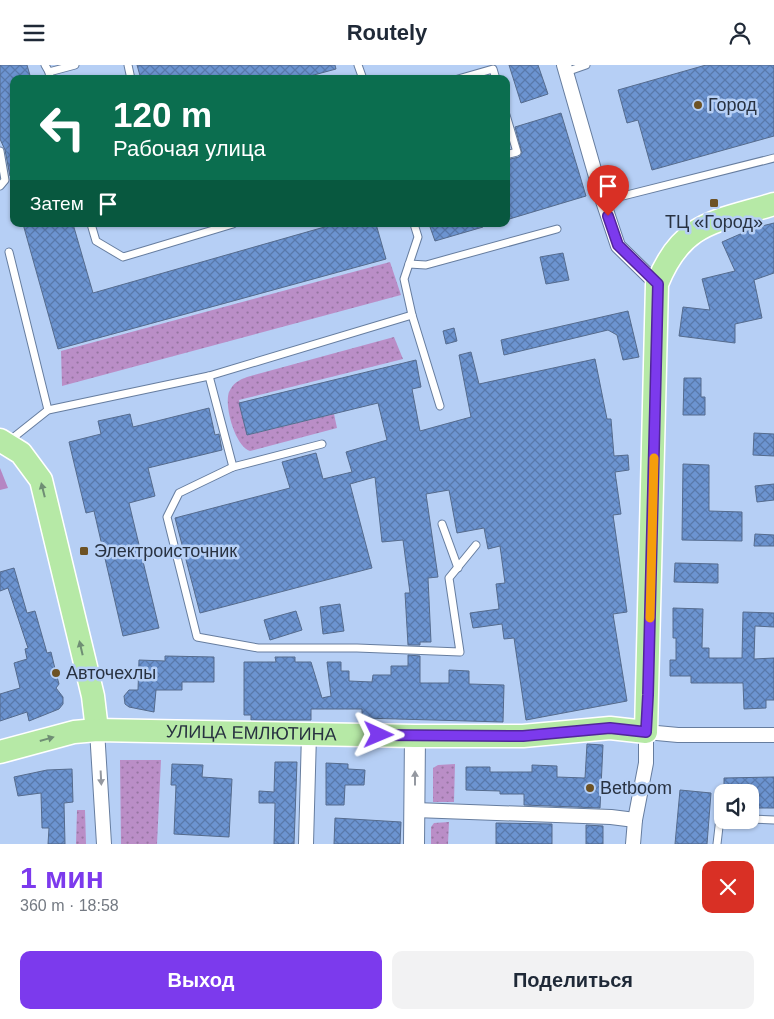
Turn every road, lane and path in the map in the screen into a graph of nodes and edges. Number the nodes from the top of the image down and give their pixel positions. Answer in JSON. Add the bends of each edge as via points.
{"nodes":[{"id":1,"x":75,"y":65,"type":"edge"},
{"id":2,"x":586,"y":65,"type":"edge"},
{"id":3,"x":565,"y":69,"type":"edge"},
{"id":4,"x":48,"y":72,"type":"edge"},
{"id":5,"x":472,"y":75,"type":"edge"},
{"id":6,"x":495,"y":75,"type":"edge"},
{"id":7,"x":510,"y":128,"type":"edge"},
{"id":8,"x":0,"y":151,"type":"edge"},
{"id":9,"x":510,"y":154,"type":"edge"},
{"id":10,"x":774,"y":158,"type":"edge"},
{"id":11,"x":0,"y":187,"type":"edge"},
{"id":12,"x":603,"y":201,"type":"junction"},
{"id":13,"x":774,"y":203,"type":"edge"},
{"id":14,"x":92,"y":227,"type":"edge"},
{"id":15,"x":223,"y":227,"type":"edge"},
{"id":16,"x":415,"y":227,"type":"edge"},
{"id":17,"x":557,"y":229,"type":"dead end"},
{"id":18,"x":9,"y":252,"type":"dead end"},
{"id":19,"x":409,"y":264,"type":"junction"},
{"id":20,"x":658,"y":284,"type":"junction"},
{"id":21,"x":412,"y":315,"type":"junction"},
{"id":22,"x":209,"y":375,"type":"junction"},
{"id":23,"x":440,"y":406,"type":"dead end"},
{"id":24,"x":48,"y":410,"type":"junction"},
{"id":25,"x":3,"y":442,"type":"edge"},
{"id":26,"x":322,"y":444,"type":"dead end"},
{"id":27,"x":233,"y":467,"type":"junction"},
{"id":28,"x":442,"y":524,"type":"dead end"},
{"id":29,"x":476,"y":545,"type":"dead end"},
{"id":30,"x":458,"y":567,"type":"junction"},
{"id":31,"x":97,"y":730,"type":"junction"},
{"id":32,"x":646,"y":732,"type":"junction"},
{"id":33,"x":309,"y":734,"type":"junction"},
{"id":34,"x":774,"y":735,"type":"edge"},
{"id":35,"x":415,"y":736,"type":"junction"},
{"id":36,"x":0,"y":753,"type":"edge"},
{"id":37,"x":415,"y":810,"type":"junction"},
{"id":38,"x":759,"y":819,"type":"edge"},
{"id":39,"x":774,"y":819,"type":"edge"},
{"id":40,"x":635,"y":820,"type":"junction"},
{"id":41,"x":719,"y":829,"type":"edge"},
{"id":42,"x":104,"y":844,"type":"edge"},
{"id":43,"x":306,"y":844,"type":"edge"},
{"id":44,"x":414,"y":844,"type":"edge"},
{"id":45,"x":633,"y":844,"type":"edge"},
{"id":46,"x":717,"y":844,"type":"edge"}],
"edges":[{"from":1,"to":4,"type":"lane"},
{"from":2,"to":3,"type":"lane"},
{"from":3,"to":12,"type":"street"},
{"from":5,"to":6,"type":"lane","via":[[493,69]]},
{"from":7,"to":9,"type":"lane","via":[[517,152]]},
{"from":8,"to":11,"type":"lane","via":[[5,180]]},
{"from":10,"to":12,"type":"lane"},
{"from":12,"to":20,"type":"street","via":[[618,245]]},
{"from":13,"to":20,"type":"main road","via":[[692,232],[676,247]]},
{"from":14,"to":15,"type":"lane","via":[[96,241],[123,257]]},
{"from":16,"to":19,"type":"lane","via":[[418,237]]},
{"from":17,"to":19,"type":"lane","via":[[426,265]]},
{"from":18,"to":24,"type":"lane"},
{"from":19,"to":21,"type":"lane","via":[[404,279]]},
{"from":20,"to":32,"type":"main road"},
{"from":21,"to":22,"type":"lane"},
{"from":21,"to":23,"type":"lane"},
{"from":22,"to":24,"type":"lane"},
{"from":22,"to":27,"type":"lane"},
{"from":24,"to":25,"type":"lane"},
{"from":31,"to":25,"type":"main road","one_way":true,"via":[[93,696],[41,481],[21,453]]},
{"from":26,"to":27,"type":"lane"},
{"from":27,"to":30,"type":"lane","via":[[179,493],[167,517],[197,637],[258,647],[460,653],[449,578]]},
{"from":28,"to":30,"type":"lane"},
{"from":29,"to":30,"type":"lane"},
{"from":31,"to":33,"type":"main road","name":"УЛИЦА ЕМЛЮТИНА"},
{"from":36,"to":31,"type":"main road","name":"УЛИЦА ЕМЛЮТИНА","one_way":true,"via":[[74,732]]},
{"from":31,"to":42,"type":"street","one_way":true},
{"from":32,"to":34,"type":"street","name":"УЛИЦА ЕМЛЮТИНА"},
{"from":32,"to":35,"type":"main road","name":"УЛИЦА ЕМЛЮТИНА","via":[[610,728],[523,736]]},
{"from":32,"to":40,"type":"street","via":[[646,763]]},
{"from":33,"to":35,"type":"main road","name":"УЛИЦА ЕМЛЮТИНА"},
{"from":33,"to":43,"type":"street"},
{"from":37,"to":35,"type":"street","one_way":true},
{"from":37,"to":40,"type":"street"},
{"from":37,"to":44,"type":"street"},
{"from":38,"to":39,"type":"lane"},
{"from":40,"to":45,"type":"street"},
{"from":41,"to":46,"type":"lane"}]}
